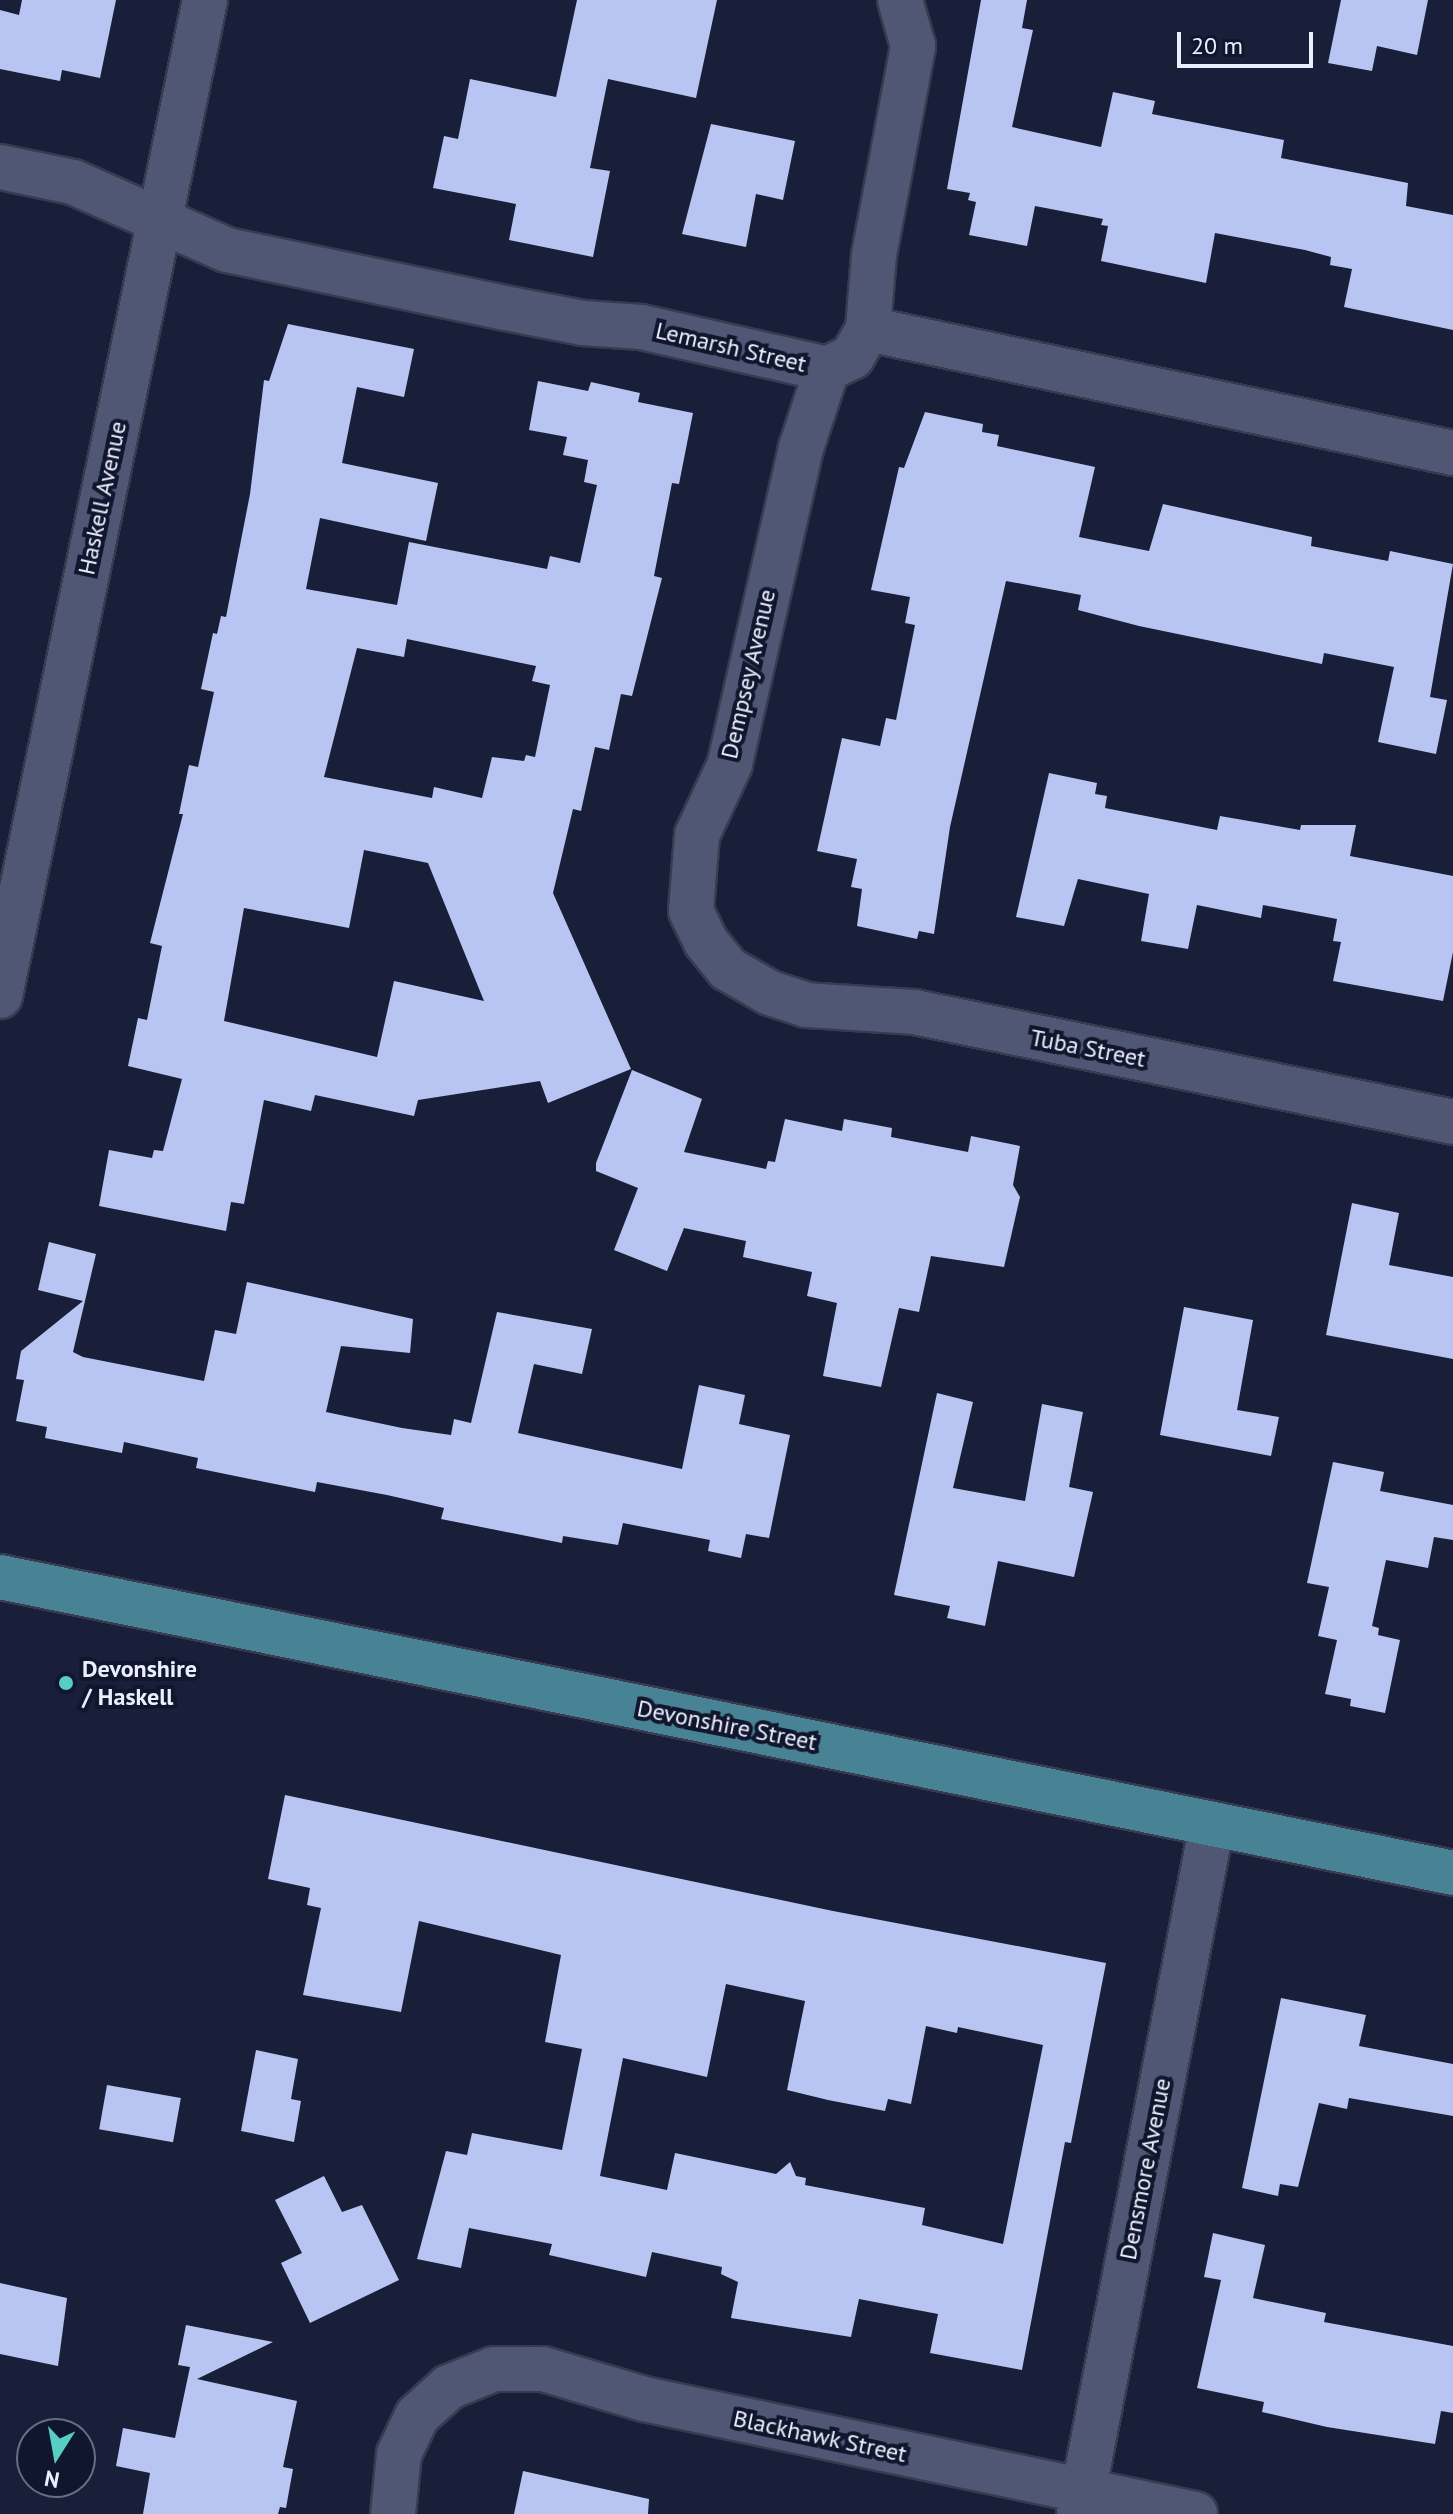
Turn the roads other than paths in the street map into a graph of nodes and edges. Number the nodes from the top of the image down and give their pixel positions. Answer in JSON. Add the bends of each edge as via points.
{"nodes":[{"id":1,"x":205,"y":0,"type":"edge"},
{"id":2,"x":900,"y":0,"type":"edge"},
{"id":3,"x":0,"y":167,"type":"edge"},
{"id":4,"x":160,"y":218,"type":"junction"},
{"id":5,"x":868,"y":329,"type":"junction"},
{"id":6,"x":827,"y":369,"type":"junction"},
{"id":7,"x":1453,"y":453,"type":"edge"},
{"id":8,"x":728,"y":969,"type":"joint"},
{"id":9,"x":0,"y":996,"type":"edge"},
{"id":10,"x":1453,"y":1122,"type":"edge"},
{"id":11,"x":0,"y":1577,"type":"edge"},
{"id":12,"x":1212,"y":1824,"type":"junction"},
{"id":13,"x":1453,"y":1873,"type":"edge"},
{"id":14,"x":1081,"y":2502,"type":"edge"},
{"id":15,"x":393,"y":2514,"type":"edge"},
{"id":16,"x":1195,"y":2514,"type":"edge"}],
"edges":[{"from":1,"to":4,"type":"street","name":"Haskell Avenue"},
{"from":2,"to":5,"type":"street","via":[[913,46],[874,255]]},
{"from":3,"to":4,"type":"street","name":"Lemarsh Street","via":[[73,182]]},
{"from":4,"to":6,"type":"street","name":"Lemarsh Street","via":[[227,250],[583,323],[641,327],[758,349]]},
{"from":4,"to":9,"type":"street","name":"Haskell Avenue"},
{"from":5,"to":6,"type":"street","name":"Lemarsh Street","via":[[852,357]]},
{"from":5,"to":7,"type":"street"},
{"from":6,"to":8,"type":"street","name":"Dempsey Avenue","via":[[801,448],[730,764],[710,798],[690,872],[691,911]]},
{"from":8,"to":10,"type":"street","name":"Tuba Street","via":[[770,993],[806,1005],[914,1012]]},
{"from":11,"to":12,"type":"main road","name":"Devonshire Street"},
{"from":12,"to":13,"type":"main road","name":"Devonshire Street"},
{"from":12,"to":14,"type":"street","name":"Densmore Avenue"},
{"from":14,"to":15,"type":"street","name":"Blackhawk Street","via":[[644,2399],[543,2369],[494,2369],[449,2387],[417,2416],[399,2454]]},
{"from":14,"to":16,"type":"street","name":"Blackhawk Street"}]}
